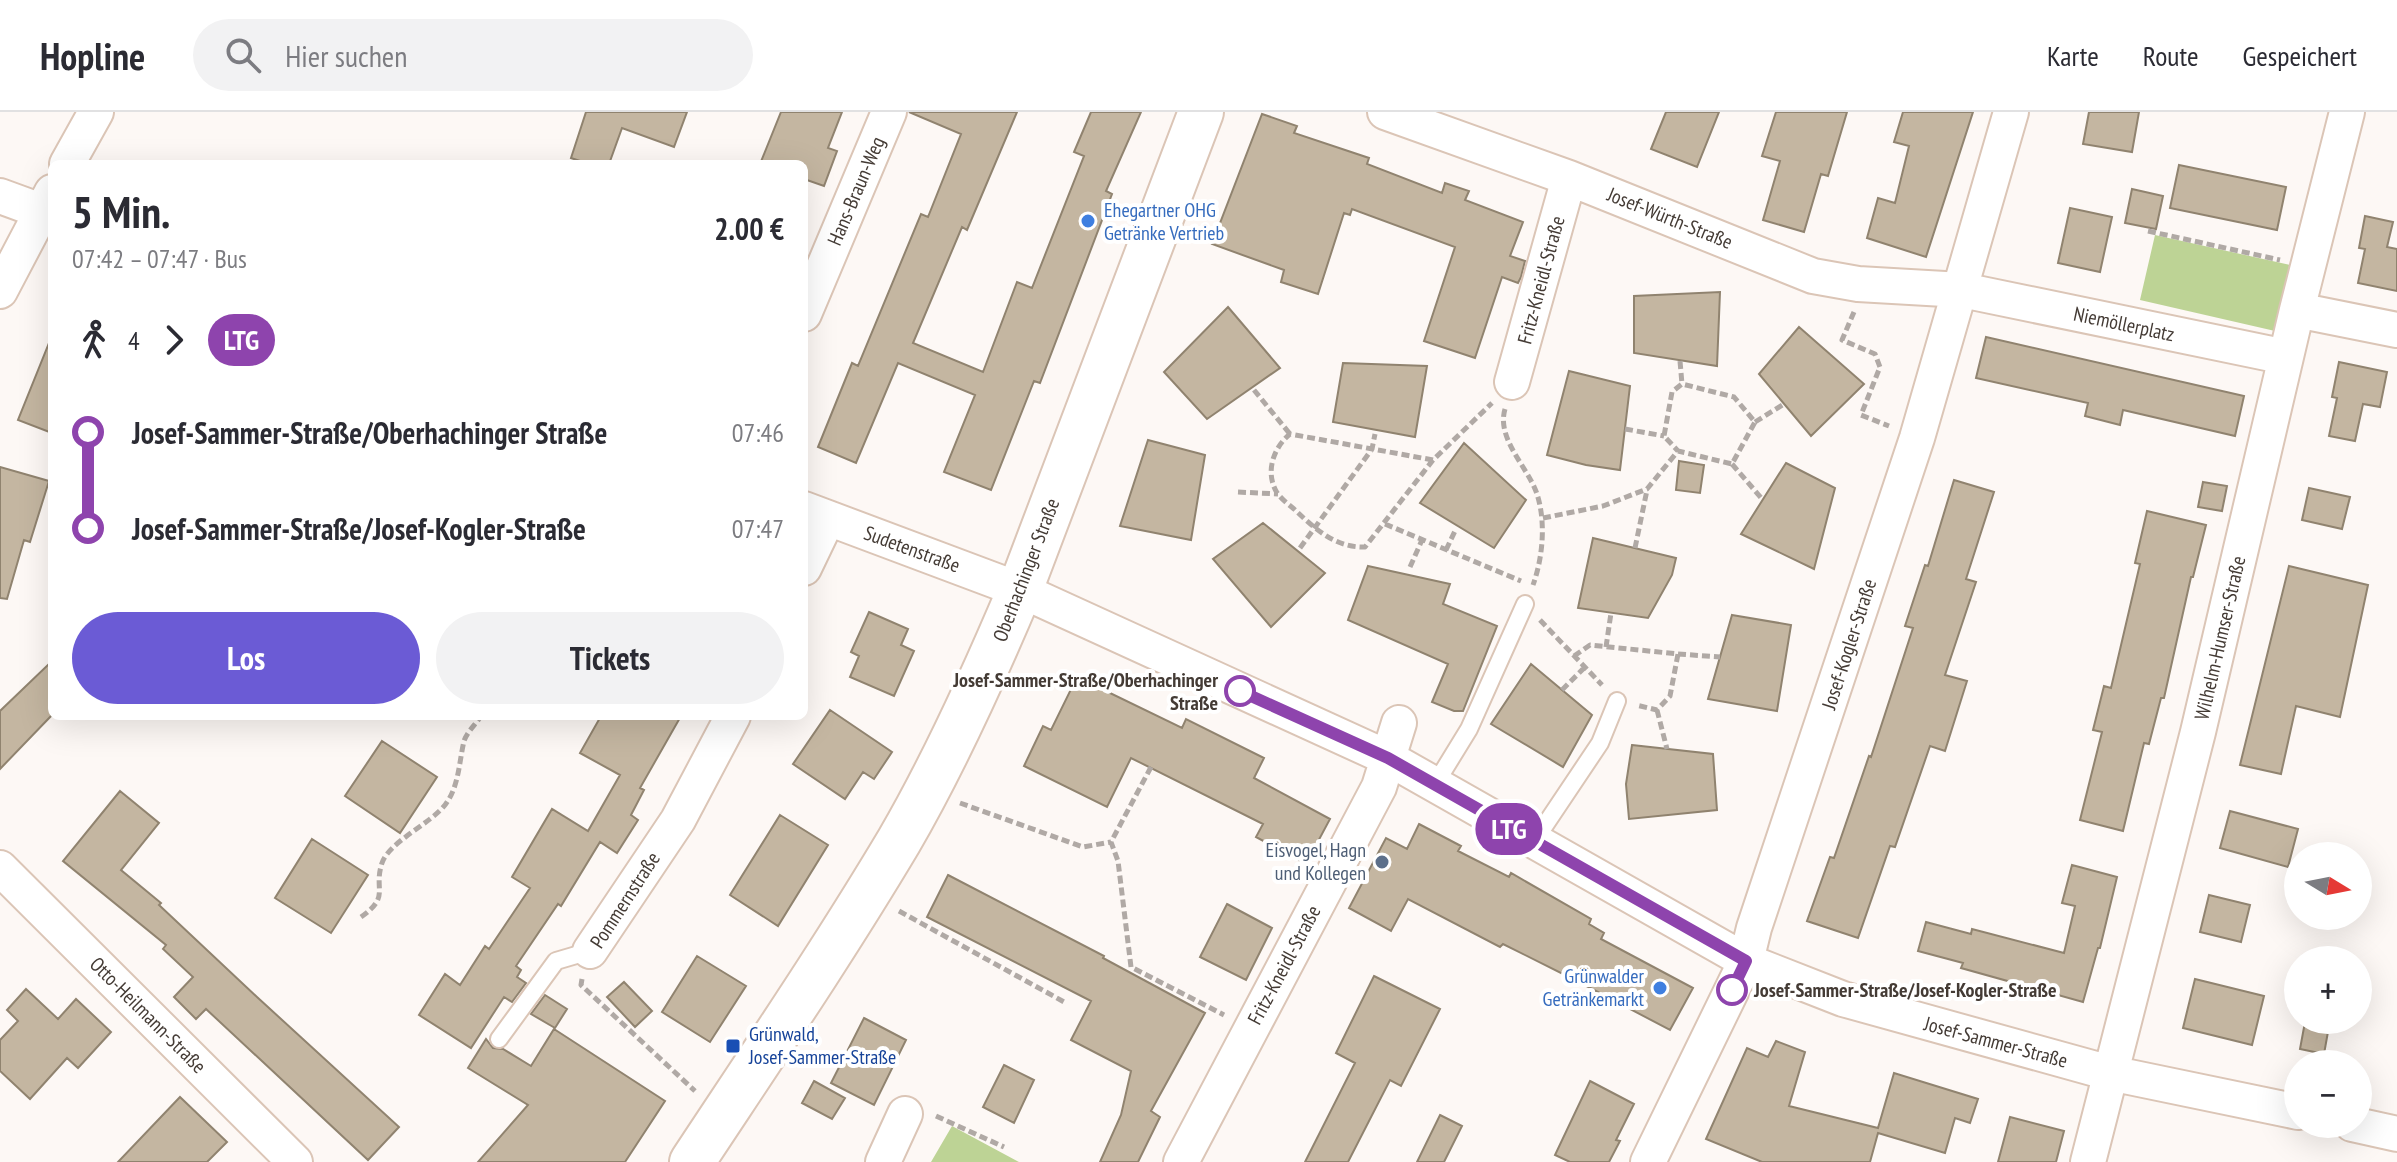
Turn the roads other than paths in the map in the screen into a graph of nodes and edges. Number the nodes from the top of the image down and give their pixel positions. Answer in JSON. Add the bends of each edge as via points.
{"nodes":[{"id":1,"x":96,"y":112,"type":"edge"},
{"id":2,"x":889,"y":112,"type":"edge"},
{"id":3,"x":1201,"y":112,"type":"edge"},
{"id":4,"x":1385,"y":112,"type":"edge"},
{"id":5,"x":2011,"y":112,"type":"edge"},
{"id":6,"x":2347,"y":112,"type":"edge"},
{"id":7,"x":69,"y":160,"type":"edge"},
{"id":8,"x":1569,"y":178,"type":"junction"},
{"id":9,"x":0,"y":196,"type":"edge"},
{"id":10,"x":48,"y":206,"type":"edge"},
{"id":11,"x":1962,"y":290,"type":"junction"},
{"id":12,"x":0,"y":291,"type":"edge"},
{"id":13,"x":808,"y":304,"type":"edge"},
{"id":14,"x":2297,"y":310,"type":"junction"},
{"id":15,"x":2397,"y":330,"type":"edge"},
{"id":16,"x":2286,"y":357,"type":"junction"},
{"id":17,"x":1512,"y":382,"type":"road end"},
{"id":18,"x":816,"y":514,"type":"edge"},
{"id":19,"x":808,"y":550,"type":"edge"},
{"id":20,"x":1020,"y":590,"type":"junction"},
{"id":21,"x":1525,"y":604,"type":"road end"},
{"id":22,"x":1617,"y":701,"type":"road end"},
{"id":23,"x":731,"y":720,"type":"edge"},
{"id":24,"x":1399,"y":723,"type":"dead end"},
{"id":25,"x":1388,"y":758,"type":"junction"},
{"id":26,"x":1434,"y":786,"type":"junction"},
{"id":27,"x":1533,"y":843,"type":"junction"},
{"id":28,"x":0,"y":868,"type":"edge"},
{"id":29,"x":590,"y":951,"type":"joint"},
{"id":30,"x":1746,"y":961,"type":"junction"},
{"id":31,"x":499,"y":1039,"type":"dead end"},
{"id":32,"x":2110,"y":1073,"type":"junction"},
{"id":33,"x":2284,"y":1109,"type":"edge"},
{"id":34,"x":905,"y":1114,"type":"road end"},
{"id":35,"x":2372,"y":1128,"type":"edge"},
{"id":36,"x":2397,"y":1134,"type":"edge"},
{"id":37,"x":295,"y":1162,"type":"edge"},
{"id":38,"x":692,"y":1162,"type":"edge"},
{"id":39,"x":883,"y":1162,"type":"edge"},
{"id":40,"x":1181,"y":1162,"type":"edge"},
{"id":41,"x":1648,"y":1162,"type":"edge"},
{"id":42,"x":2088,"y":1162,"type":"edge"}],
"edges":[{"from":1,"to":7,"type":"street"},
{"from":2,"to":13,"type":"street","name":"Hans-Braun-Weg"},
{"from":3,"to":20,"type":"main road","name":"Oberhachinger Straße"},
{"from":4,"to":8,"type":"street","name":"Josef-Würth-Straße"},
{"from":5,"to":11,"type":"street","name":"Josef-Kogler-Straße"},
{"from":6,"to":14,"type":"street","name":"Wilhelm-Humser-Straße"},
{"from":8,"to":11,"type":"street","name":"Josef-Würth-Straße","via":[[1813,276]]},
{"from":8,"to":17,"type":"street","name":"Fritz-Kneidl-Straße"},
{"from":9,"to":10,"type":"street"},
{"from":10,"to":12,"type":"street"},
{"from":11,"to":16,"type":"street","name":"Niemöllerplatz"},
{"from":11,"to":30,"type":"street","name":"Josef-Kogler-Straße"},
{"from":14,"to":15,"type":"street"},
{"from":14,"to":16,"type":"street","name":"Wilhelm-Humser-Straße"},
{"from":16,"to":32,"type":"street","name":"Wilhelm-Humser-Straße","via":[[2198,732]]},
{"from":18,"to":19,"type":"street"},
{"from":18,"to":20,"type":"street","name":"Sudetenstraße"},
{"from":20,"to":25,"type":"street","name":"Josef-Sammer-Straße"},
{"from":20,"to":38,"type":"main road","name":"Oberhachinger Straße","via":[[977,689],[900,838]]},
{"from":21,"to":26,"type":"lane","via":[[1469,729]]},
{"from":22,"to":27,"type":"lane","via":[[1600,743]]},
{"from":23,"to":29,"type":"street","name":"Pommernstraße","via":[[678,820]]},
{"from":24,"to":25,"type":"street","name":"Fritz-Kneidl-Straße"},
{"from":25,"to":26,"type":"street","name":"Josef-Sammer-Straße"},
{"from":25,"to":40,"type":"street","name":"Fritz-Kneidl-Straße","via":[[1379,787]]},
{"from":26,"to":27,"type":"street","name":"Josef-Sammer-Straße"},
{"from":27,"to":30,"type":"street","name":"Josef-Sammer-Straße"},
{"from":28,"to":37,"type":"street","name":"Otto-Heilmann-Straße"},
{"from":29,"to":31,"type":"lane","via":[[556,961]]},
{"from":30,"to":32,"type":"street","name":"Josef-Sammer-Straße","via":[[1843,999]]},
{"from":30,"to":41,"type":"street","name":"Josef-Kogler-Straße"},
{"from":32,"to":33,"type":"street","name":"Josef-Sammer-Straße"},
{"from":32,"to":42,"type":"street","name":"Wilhelm-Humser-Straße"},
{"from":34,"to":39,"type":"street"},
{"from":35,"to":36,"type":"street"}]}
